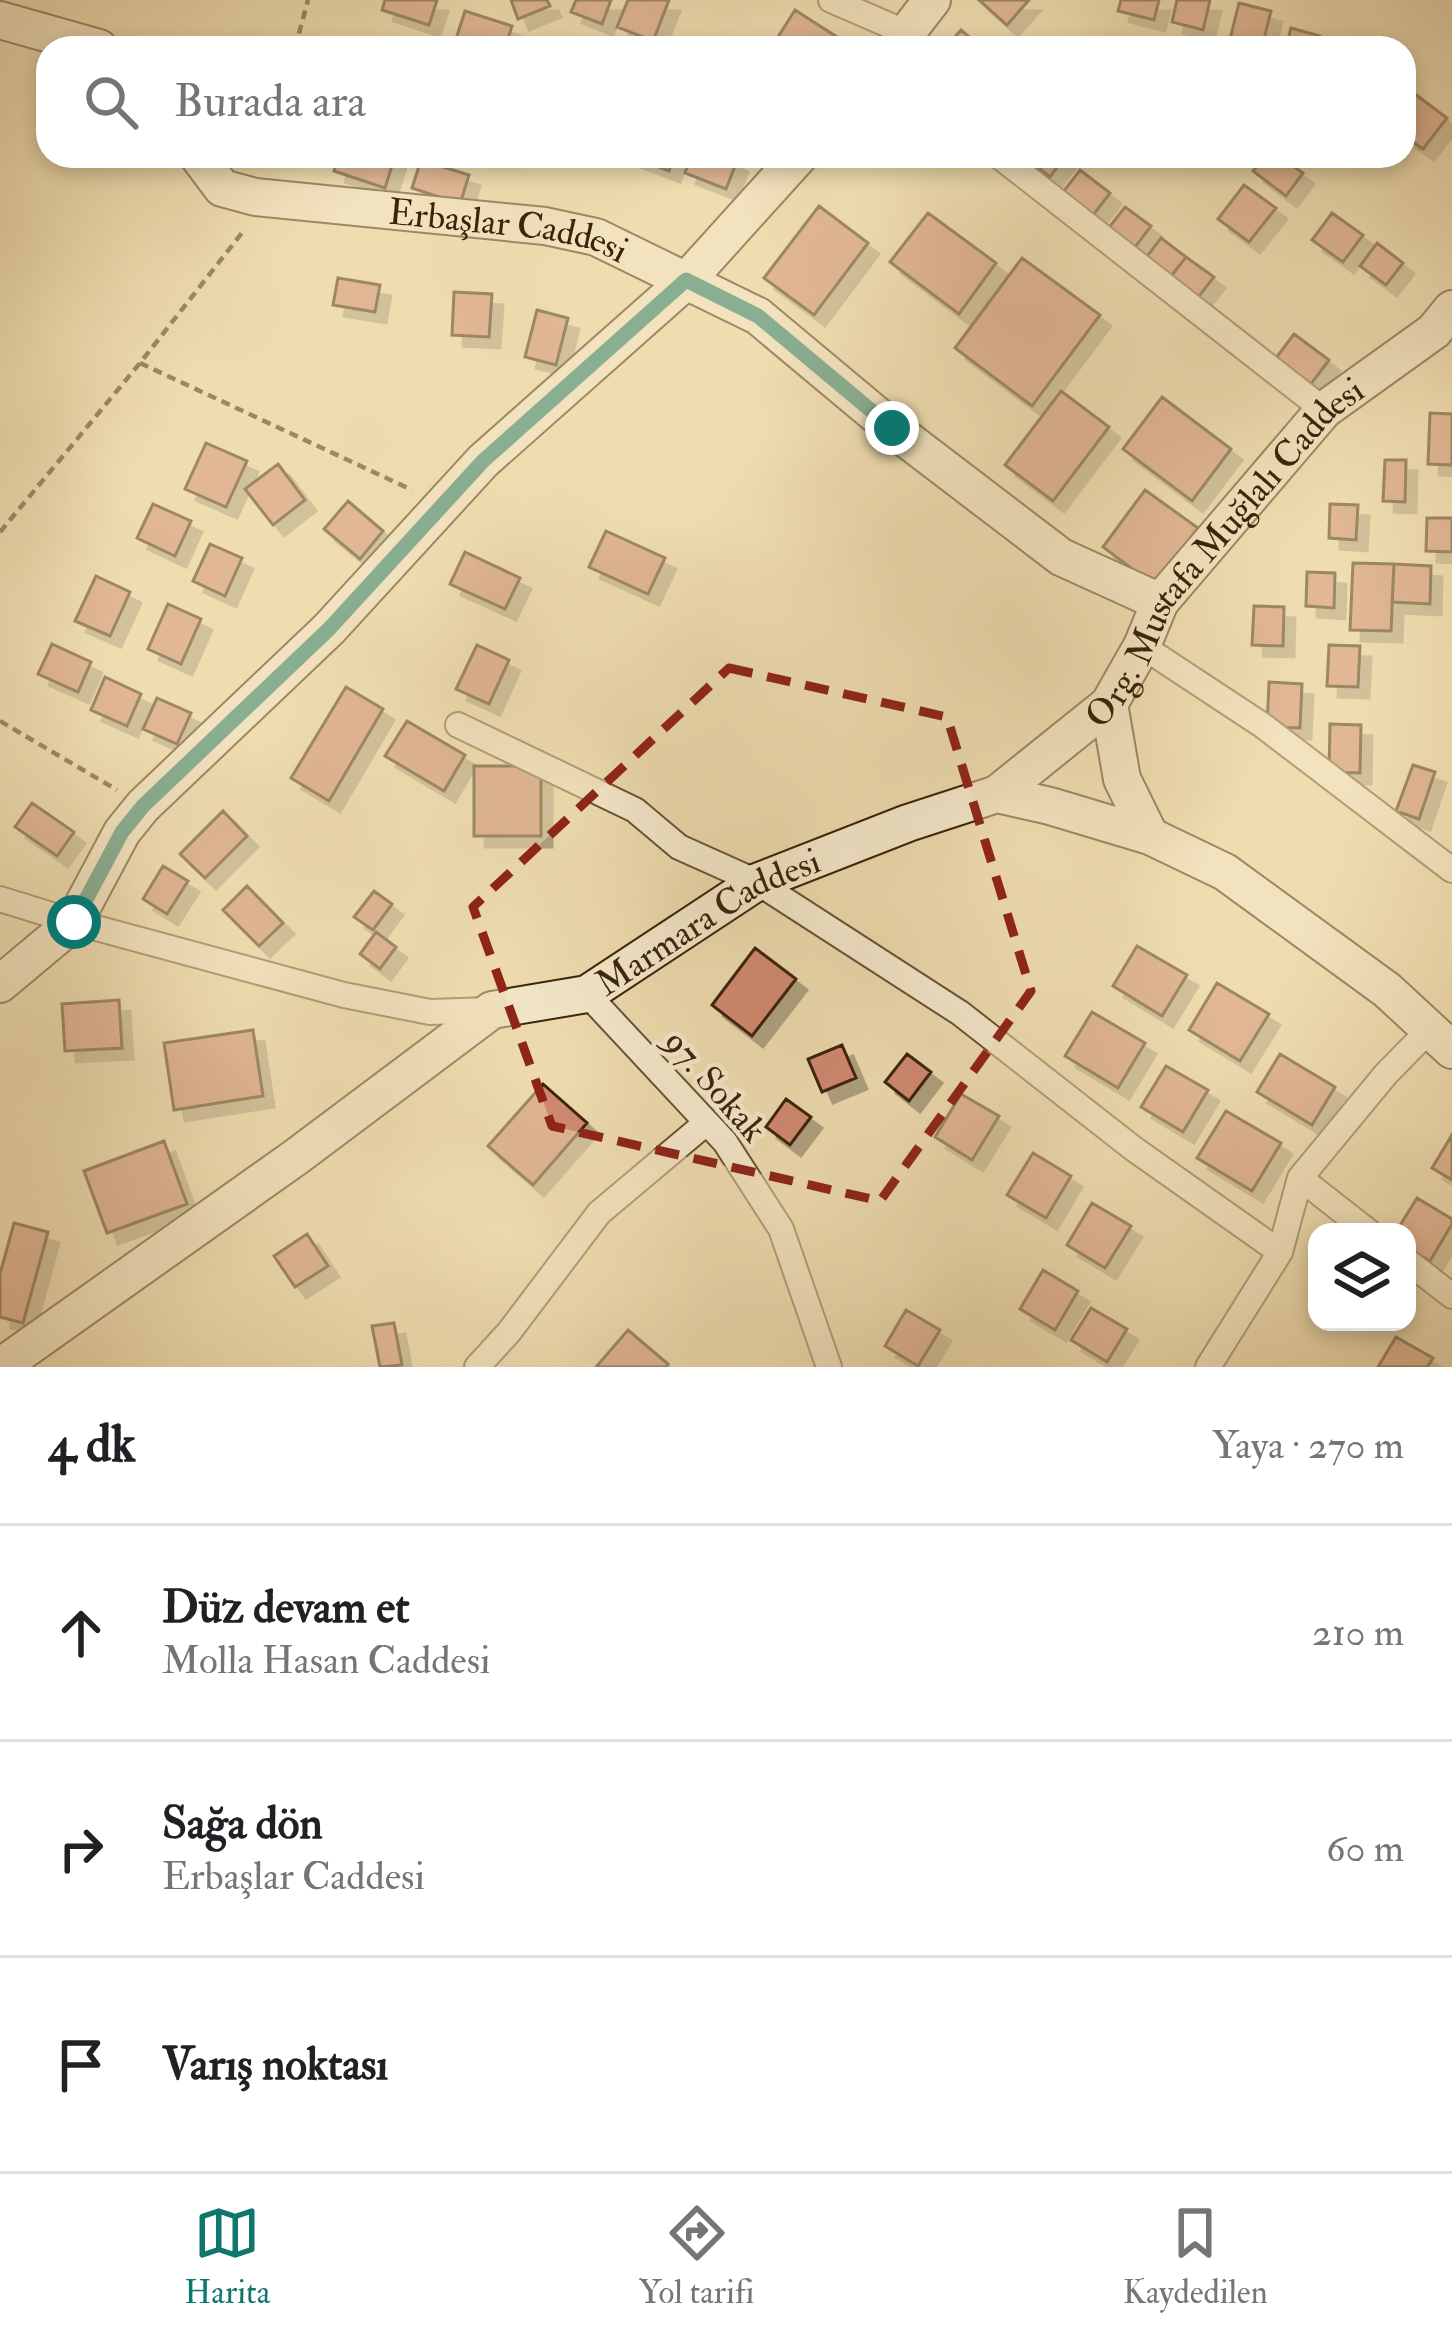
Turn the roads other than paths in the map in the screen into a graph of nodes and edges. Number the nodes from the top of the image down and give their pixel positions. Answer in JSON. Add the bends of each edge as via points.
{"nodes":[{"id":1,"x":831,"y":0,"type":"edge"},
{"id":2,"x":932,"y":0,"type":"edge"},
{"id":3,"x":0,"y":20,"type":"edge"},
{"id":4,"x":57,"y":36,"type":"edge"},
{"id":5,"x":894,"y":36,"type":"edge"},
{"id":6,"x":904,"y":36,"type":"edge"},
{"id":7,"x":207,"y":168,"type":"edge"},
{"id":8,"x":788,"y":168,"type":"edge"},
{"id":9,"x":1014,"y":168,"type":"edge"},
{"id":10,"x":686,"y":280,"type":"junction"},
{"id":11,"x":1446,"y":328,"type":"edge"},
{"id":12,"x":1324,"y":410,"type":"junction"},
{"id":13,"x":1160,"y":602,"type":"junction"},
{"id":14,"x":1142,"y":646,"type":"junction"},
{"id":15,"x":1109,"y":704,"type":"junction"},
{"id":16,"x":458,"y":725,"type":"dead end"},
{"id":17,"x":998,"y":794,"type":"junction"},
{"id":18,"x":1150,"y":836,"type":"junction"},
{"id":19,"x":1452,"y":870,"type":"edge"},
{"id":20,"x":757,"y":882,"type":"junction"},
{"id":21,"x":0,"y":898,"type":"edge"},
{"id":22,"x":74,"y":922,"type":"junction"},
{"id":23,"x":0,"y":984,"type":"edge"},
{"id":24,"x":587,"y":994,"type":"junction"},
{"id":25,"x":492,"y":1010,"type":"junction"},
{"id":26,"x":1441,"y":1039,"type":"edge"},
{"id":27,"x":706,"y":1123,"type":"junction"},
{"id":28,"x":1300,"y":1178,"type":"junction"},
{"id":29,"x":1358,"y":1223,"type":"edge"},
{"id":30,"x":1280,"y":1252,"type":"junction"},
{"id":31,"x":1416,"y":1269,"type":"edge"},
{"id":32,"x":1452,"y":1296,"type":"edge"},
{"id":33,"x":0,"y":1367,"type":"edge"},
{"id":34,"x":477,"y":1367,"type":"edge"},
{"id":35,"x":829,"y":1367,"type":"edge"},
{"id":36,"x":1208,"y":1367,"type":"edge"}],
"edges":[{"from":1,"to":5,"type":"street"},
{"from":2,"to":6,"type":"street"},
{"from":3,"to":4,"type":"street"},
{"from":7,"to":10,"type":"street","name":"Erbaşlar Caddesi","via":[[221,188],[255,197],[596,237]]},
{"from":8,"to":10,"type":"street"},
{"from":9,"to":12,"type":"street"},
{"from":10,"to":13,"type":"street","name":"Erbaşlar Caddesi","via":[[758,316],[1061,556]]},
{"from":10,"to":22,"type":"street","via":[[483,461],[329,629],[143,806]]},
{"from":11,"to":12,"type":"street","name":"Org. Mustafa Muğlalı Caddesi"},
{"from":12,"to":13,"type":"street","name":"Org. Mustafa Muğlalı Caddesi"},
{"from":13,"to":14,"type":"street","name":"Org. Mustafa Muğlalı Caddesi"},
{"from":14,"to":15,"type":"street","name":"Org. Mustafa Muğlalı Caddesi"},
{"from":14,"to":19,"type":"street","via":[[1262,725]]},
{"from":15,"to":17,"type":"street","name":"Org. Mustafa Muğlalı Caddesi"},
{"from":15,"to":18,"type":"street","via":[[1122,779]]},
{"from":16,"to":20,"type":"street","via":[[635,810],[679,847]]},
{"from":17,"to":18,"type":"street"},
{"from":17,"to":20,"type":"street","name":"Marmara Caddesi"},
{"from":18,"to":26,"type":"street","via":[[1225,872]]},
{"from":20,"to":24,"type":"street","name":"Marmara Caddesi"},
{"from":20,"to":30,"type":"street","via":[[960,1013]]},
{"from":21,"to":22,"type":"street"},
{"from":22,"to":23,"type":"street"},
{"from":22,"to":25,"type":"street","via":[[344,995],[430,1012]]},
{"from":24,"to":25,"type":"street","name":"Marmara Caddesi"},
{"from":24,"to":27,"type":"street","name":"97. Sokak"},
{"from":25,"to":33,"type":"street","name":"Marmara Caddesi"},
{"from":26,"to":28,"type":"street","via":[[1386,1073]]},
{"from":27,"to":34,"type":"street","via":[[599,1213]]},
{"from":27,"to":35,"type":"street","name":"97. Sokak","via":[[781,1229]]},
{"from":28,"to":29,"type":"street"},
{"from":28,"to":30,"type":"street"},
{"from":30,"to":36,"type":"street"},
{"from":31,"to":32,"type":"street"}]}
